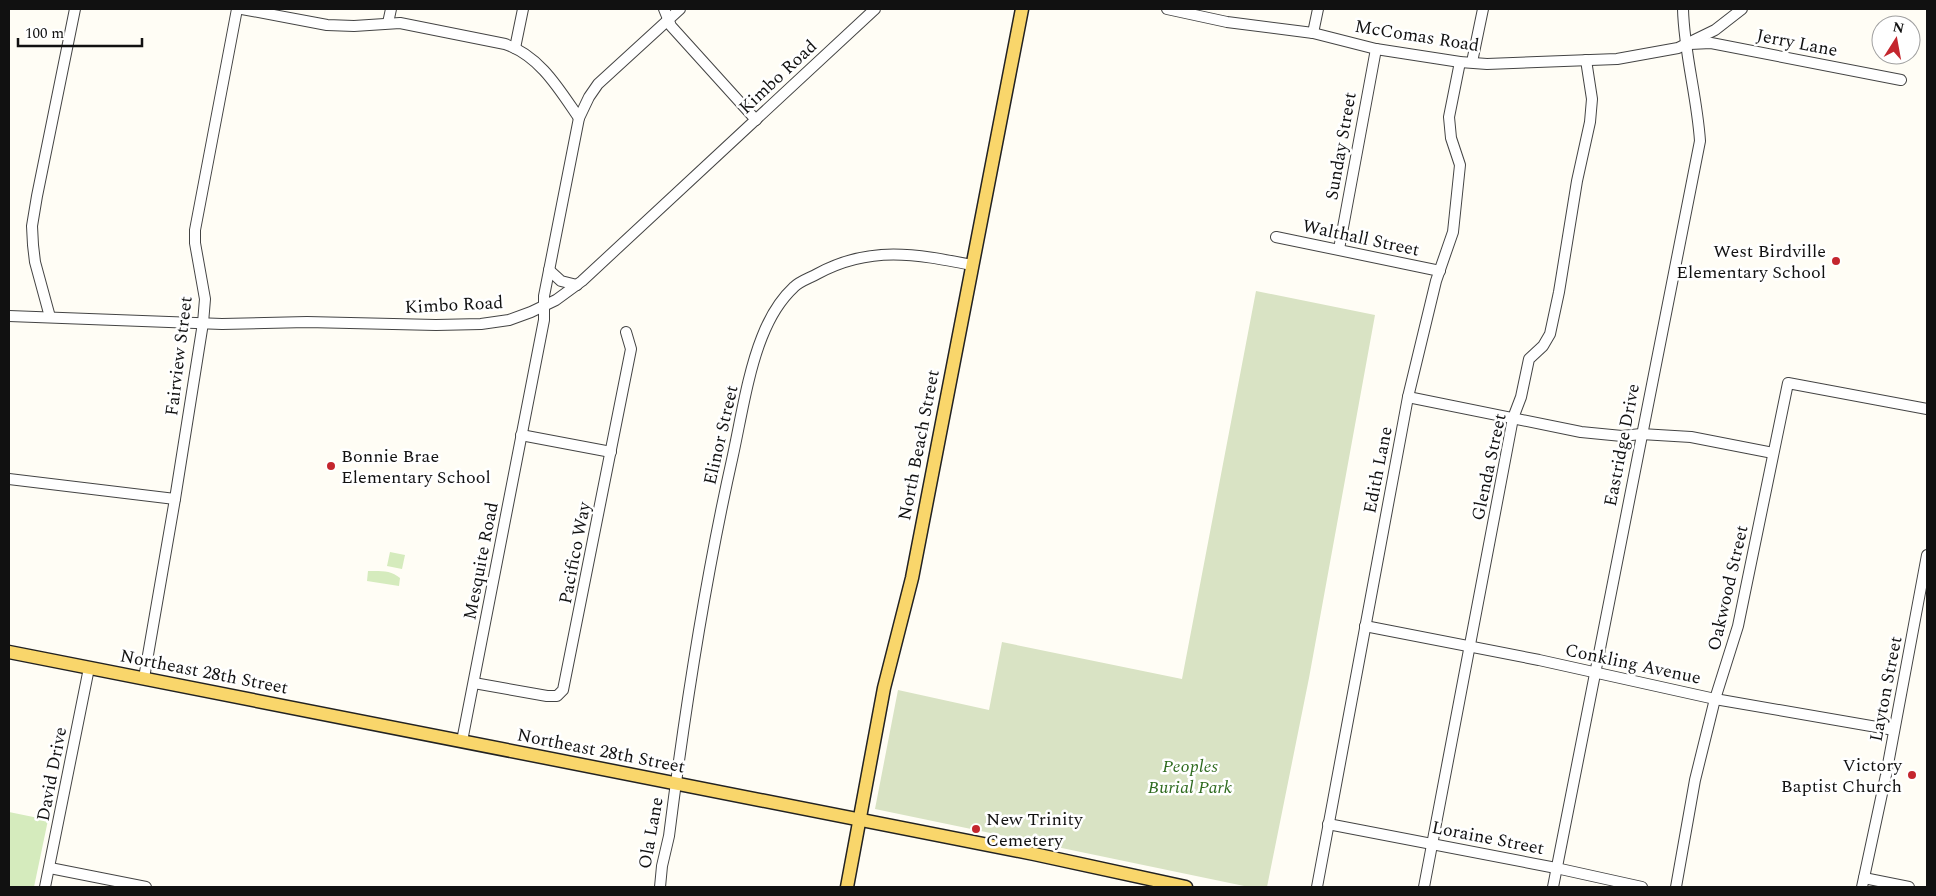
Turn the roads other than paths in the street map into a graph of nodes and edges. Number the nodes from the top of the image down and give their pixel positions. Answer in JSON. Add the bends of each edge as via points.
{"nodes":[{"id":1,"x":74,"y":9,"type":"edge"},
{"id":2,"x":237,"y":9,"type":"edge"},
{"id":3,"x":242,"y":9,"type":"edge"},
{"id":4,"x":391,"y":9,"type":"edge"},
{"id":5,"x":523,"y":9,"type":"edge"},
{"id":6,"x":664,"y":9,"type":"edge"},
{"id":7,"x":680,"y":9,"type":"edge"},
{"id":8,"x":875,"y":9,"type":"edge"},
{"id":9,"x":1022,"y":9,"type":"edge"},
{"id":10,"x":1168,"y":9,"type":"edge"},
{"id":11,"x":1318,"y":9,"type":"edge"},
{"id":12,"x":1483,"y":9,"type":"edge"},
{"id":13,"x":1683,"y":9,"type":"edge"},
{"id":14,"x":1742,"y":9,"type":"edge"},
{"id":15,"x":668,"y":20,"type":"junction"},
{"id":16,"x":388,"y":23,"type":"junction"},
{"id":17,"x":1313,"y":33,"type":"junction"},
{"id":18,"x":1686,"y":44,"type":"junction"},
{"id":19,"x":515,"y":48,"type":"junction"},
{"id":20,"x":1376,"y":49,"type":"junction"},
{"id":21,"x":1586,"y":60,"type":"junction"},
{"id":22,"x":1460,"y":62,"type":"junction"},
{"id":23,"x":1472,"y":62,"type":"junction"},
{"id":24,"x":1901,"y":80,"type":"dead end"},
{"id":25,"x":579,"y":118,"type":"junction"},
{"id":26,"x":756,"y":120,"type":"junction"},
{"id":27,"x":1276,"y":237,"type":"dead end"},
{"id":28,"x":1339,"y":249,"type":"junction"},
{"id":29,"x":972,"y":265,"type":"junction"},
{"id":30,"x":549,"y":270,"type":"junction"},
{"id":31,"x":1440,"y":271,"type":"junction"},
{"id":32,"x":577,"y":285,"type":"junction"},
{"id":33,"x":544,"y":306,"type":"junction"},
{"id":34,"x":9,"y":316,"type":"edge"},
{"id":35,"x":50,"y":317,"type":"junction"},
{"id":36,"x":203,"y":322,"type":"junction"},
{"id":37,"x":626,"y":332,"type":"dead end"},
{"id":38,"x":1408,"y":397,"type":"junction"},
{"id":39,"x":1927,"y":409,"type":"edge"},
{"id":40,"x":1513,"y":418,"type":"junction"},
{"id":41,"x":1641,"y":434,"type":"junction"},
{"id":42,"x":522,"y":435,"type":"junction"},
{"id":43,"x":611,"y":452,"type":"junction"},
{"id":44,"x":1773,"y":454,"type":"junction"},
{"id":45,"x":9,"y":478,"type":"edge"},
{"id":46,"x":175,"y":499,"type":"junction"},
{"id":47,"x":1927,"y":555,"type":"edge"},
{"id":48,"x":1922,"y":608,"type":"edge"},
{"id":49,"x":1365,"y":626,"type":"junction"},
{"id":50,"x":1470,"y":647,"type":"junction"},
{"id":51,"x":9,"y":652,"type":"edge"},
{"id":52,"x":89,"y":668,"type":"junction"},
{"id":53,"x":1596,"y":673,"type":"junction"},
{"id":54,"x":144,"y":678,"type":"junction"},
{"id":55,"x":474,"y":683,"type":"junction"},
{"id":56,"x":1715,"y":699,"type":"junction"},
{"id":57,"x":1894,"y":730,"type":"junction"},
{"id":58,"x":462,"y":741,"type":"junction"},
{"id":59,"x":676,"y":783,"type":"junction"},
{"id":60,"x":859,"y":820,"type":"junction"},
{"id":61,"x":1328,"y":824,"type":"junction"},
{"id":62,"x":1434,"y":843,"type":"junction"},
{"id":63,"x":50,"y":868,"type":"junction"},
{"id":64,"x":1556,"y":868,"type":"junction"},
{"id":65,"x":1863,"y":883,"type":"edge"},
{"id":66,"x":46,"y":887,"type":"edge"},
{"id":67,"x":146,"y":887,"type":"edge"},
{"id":68,"x":660,"y":887,"type":"edge"},
{"id":69,"x":847,"y":887,"type":"edge"},
{"id":70,"x":1186,"y":887,"type":"edge"},
{"id":71,"x":1317,"y":887,"type":"edge"},
{"id":72,"x":1424,"y":887,"type":"edge"},
{"id":73,"x":1553,"y":887,"type":"edge"},
{"id":74,"x":1642,"y":887,"type":"edge"},
{"id":75,"x":1676,"y":887,"type":"edge"},
{"id":76,"x":1909,"y":887,"type":"edge"}],
"edges":[{"from":1,"to":35,"type":"street","via":[[32,226],[36,262]]},
{"from":2,"to":36,"type":"street","name":"Fairview Street","via":[[194,230],[205,299]]},
{"from":3,"to":16,"type":"street","via":[[327,25]]},
{"from":4,"to":16,"type":"street"},
{"from":5,"to":19,"type":"street"},
{"from":6,"to":15,"type":"street"},
{"from":7,"to":15,"type":"street","name":"Mesquite Road"},
{"from":8,"to":26,"type":"street","name":"Kimbo Road"},
{"from":9,"to":29,"type":"main road","name":"North Beach Street"},
{"from":10,"to":17,"type":"street","name":"McComas Road","via":[[1227,22]]},
{"from":11,"to":17,"type":"street"},
{"from":12,"to":23,"type":"street"},
{"from":13,"to":18,"type":"street","name":"Eastridge Drive"},
{"from":14,"to":18,"type":"street","name":"McComas Road","via":[[1715,30]]},
{"from":15,"to":25,"type":"street","name":"Mesquite Road","via":[[598,84]]},
{"from":15,"to":26,"type":"street"},
{"from":16,"to":19,"type":"street","via":[[485,39]]},
{"from":17,"to":20,"type":"street","name":"McComas Road"},
{"from":18,"to":21,"type":"street","name":"McComas Road","via":[[1617,59]]},
{"from":18,"to":24,"type":"street","name":"Jerry Lane","via":[[1711,43]]},
{"from":18,"to":41,"type":"street","name":"Eastridge Drive","via":[[1700,140]]},
{"from":19,"to":25,"type":"street","via":[[542,68]]},
{"from":20,"to":22,"type":"street","name":"McComas Road"},
{"from":20,"to":28,"type":"street","name":"Sunday Street"},
{"from":21,"to":23,"type":"street","name":"McComas Road"},
{"from":21,"to":40,"type":"street","name":"Glenda Street","via":[[1592,99],[1590,122],[1577,181],[1560,292],[1550,334],[1529,359]]},
{"from":22,"to":23,"type":"street","name":"McComas Road"},
{"from":22,"to":31,"type":"street","name":"Edith Lane","via":[[1450,117],[1460,166],[1459,188],[1453,232]]},
{"from":25,"to":30,"type":"street","name":"Mesquite Road"},
{"from":26,"to":32,"type":"street","name":"Kimbo Road"},
{"from":27,"to":28,"type":"street","name":"Walthall Street"},
{"from":28,"to":31,"type":"street","name":"Walthall Street"},
{"from":29,"to":59,"type":"street","name":"Elinor Street","via":[[899,254],[875,254],[830,267],[796,286],[778,306],[753,366],[723,501]]},
{"from":29,"to":60,"type":"main road","name":"North Beach Street","via":[[913,572],[884,688]]},
{"from":30,"to":32,"type":"street","via":[[561,281]]},
{"from":30,"to":33,"type":"street","name":"Mesquite Road"},
{"from":31,"to":38,"type":"street","name":"Edith Lane"},
{"from":32,"to":33,"type":"street","name":"Kimbo Road"},
{"from":33,"to":36,"type":"street","name":"Kimbo Road","via":[[509,320],[481,324]]},
{"from":33,"to":42,"type":"street","name":"Mesquite Road"},
{"from":34,"to":35,"type":"street","name":"Kimbo Road"},
{"from":35,"to":36,"type":"street","name":"Kimbo Road"},
{"from":36,"to":46,"type":"street","name":"Fairview Street"},
{"from":37,"to":43,"type":"street","name":"Pacifico Way","via":[[631,349]]},
{"from":38,"to":40,"type":"street"},
{"from":38,"to":49,"type":"street","name":"Edith Lane"},
{"from":39,"to":44,"type":"street","name":"Oakwood Street","via":[[1788,383]]},
{"from":40,"to":41,"type":"street","via":[[1588,433]]},
{"from":40,"to":50,"type":"street","name":"Glenda Street"},
{"from":41,"to":44,"type":"street","via":[[1691,437]]},
{"from":41,"to":53,"type":"street","name":"Eastridge Drive"},
{"from":42,"to":43,"type":"street"},
{"from":42,"to":55,"type":"street","name":"Mesquite Road"},
{"from":43,"to":55,"type":"street","name":"Pacifico Way","via":[[563,690],[557,696],[547,696]]},
{"from":44,"to":56,"type":"street","name":"Oakwood Street","via":[[1738,626]]},
{"from":45,"to":46,"type":"street"},
{"from":46,"to":54,"type":"street","name":"Fairview Street"},
{"from":47,"to":48,"type":"street","name":"Layton Street"},
{"from":48,"to":57,"type":"street","name":"Layton Street"},
{"from":49,"to":50,"type":"street","name":"Conkling Avenue"},
{"from":49,"to":61,"type":"street","name":"Edith Lane"},
{"from":50,"to":53,"type":"street","name":"Conkling Avenue"},
{"from":50,"to":62,"type":"street","name":"Glenda Street"},
{"from":51,"to":52,"type":"main road","name":"Northeast 28th Street"},
{"from":52,"to":54,"type":"main road","name":"Northeast 28th Street"},
{"from":52,"to":63,"type":"street","name":"David Drive"},
{"from":53,"to":56,"type":"street","name":"Conkling Avenue"},
{"from":53,"to":64,"type":"street","name":"Eastridge Drive"},
{"from":54,"to":58,"type":"main road","name":"Northeast 28th Street"},
{"from":55,"to":58,"type":"street","name":"Mesquite Road"},
{"from":56,"to":57,"type":"street","name":"Conkling Avenue"},
{"from":56,"to":75,"type":"street","name":"Oakwood Street","via":[[1695,780]]},
{"from":57,"to":65,"type":"street","name":"Layton Street"},
{"from":58,"to":59,"type":"main road","name":"Northeast 28th Street"},
{"from":59,"to":60,"type":"main road","name":"Northeast 28th Street"},
{"from":59,"to":68,"type":"street","name":"Ola Lane"},
{"from":60,"to":69,"type":"main road","name":"North Beach Street"},
{"from":60,"to":70,"type":"main road","name":"Northeast 28th Street"},
{"from":61,"to":62,"type":"street","name":"Loraine Street"},
{"from":61,"to":71,"type":"street","name":"Edith Lane"},
{"from":62,"to":64,"type":"street","name":"Loraine Street"},
{"from":62,"to":72,"type":"street","name":"Glenda Street"},
{"from":63,"to":66,"type":"street","name":"David Drive"},
{"from":63,"to":67,"type":"street"},
{"from":64,"to":73,"type":"street","name":"Eastridge Drive"},
{"from":64,"to":74,"type":"street","name":"Loraine Street"},
{"from":65,"to":76,"type":"street"}]}
